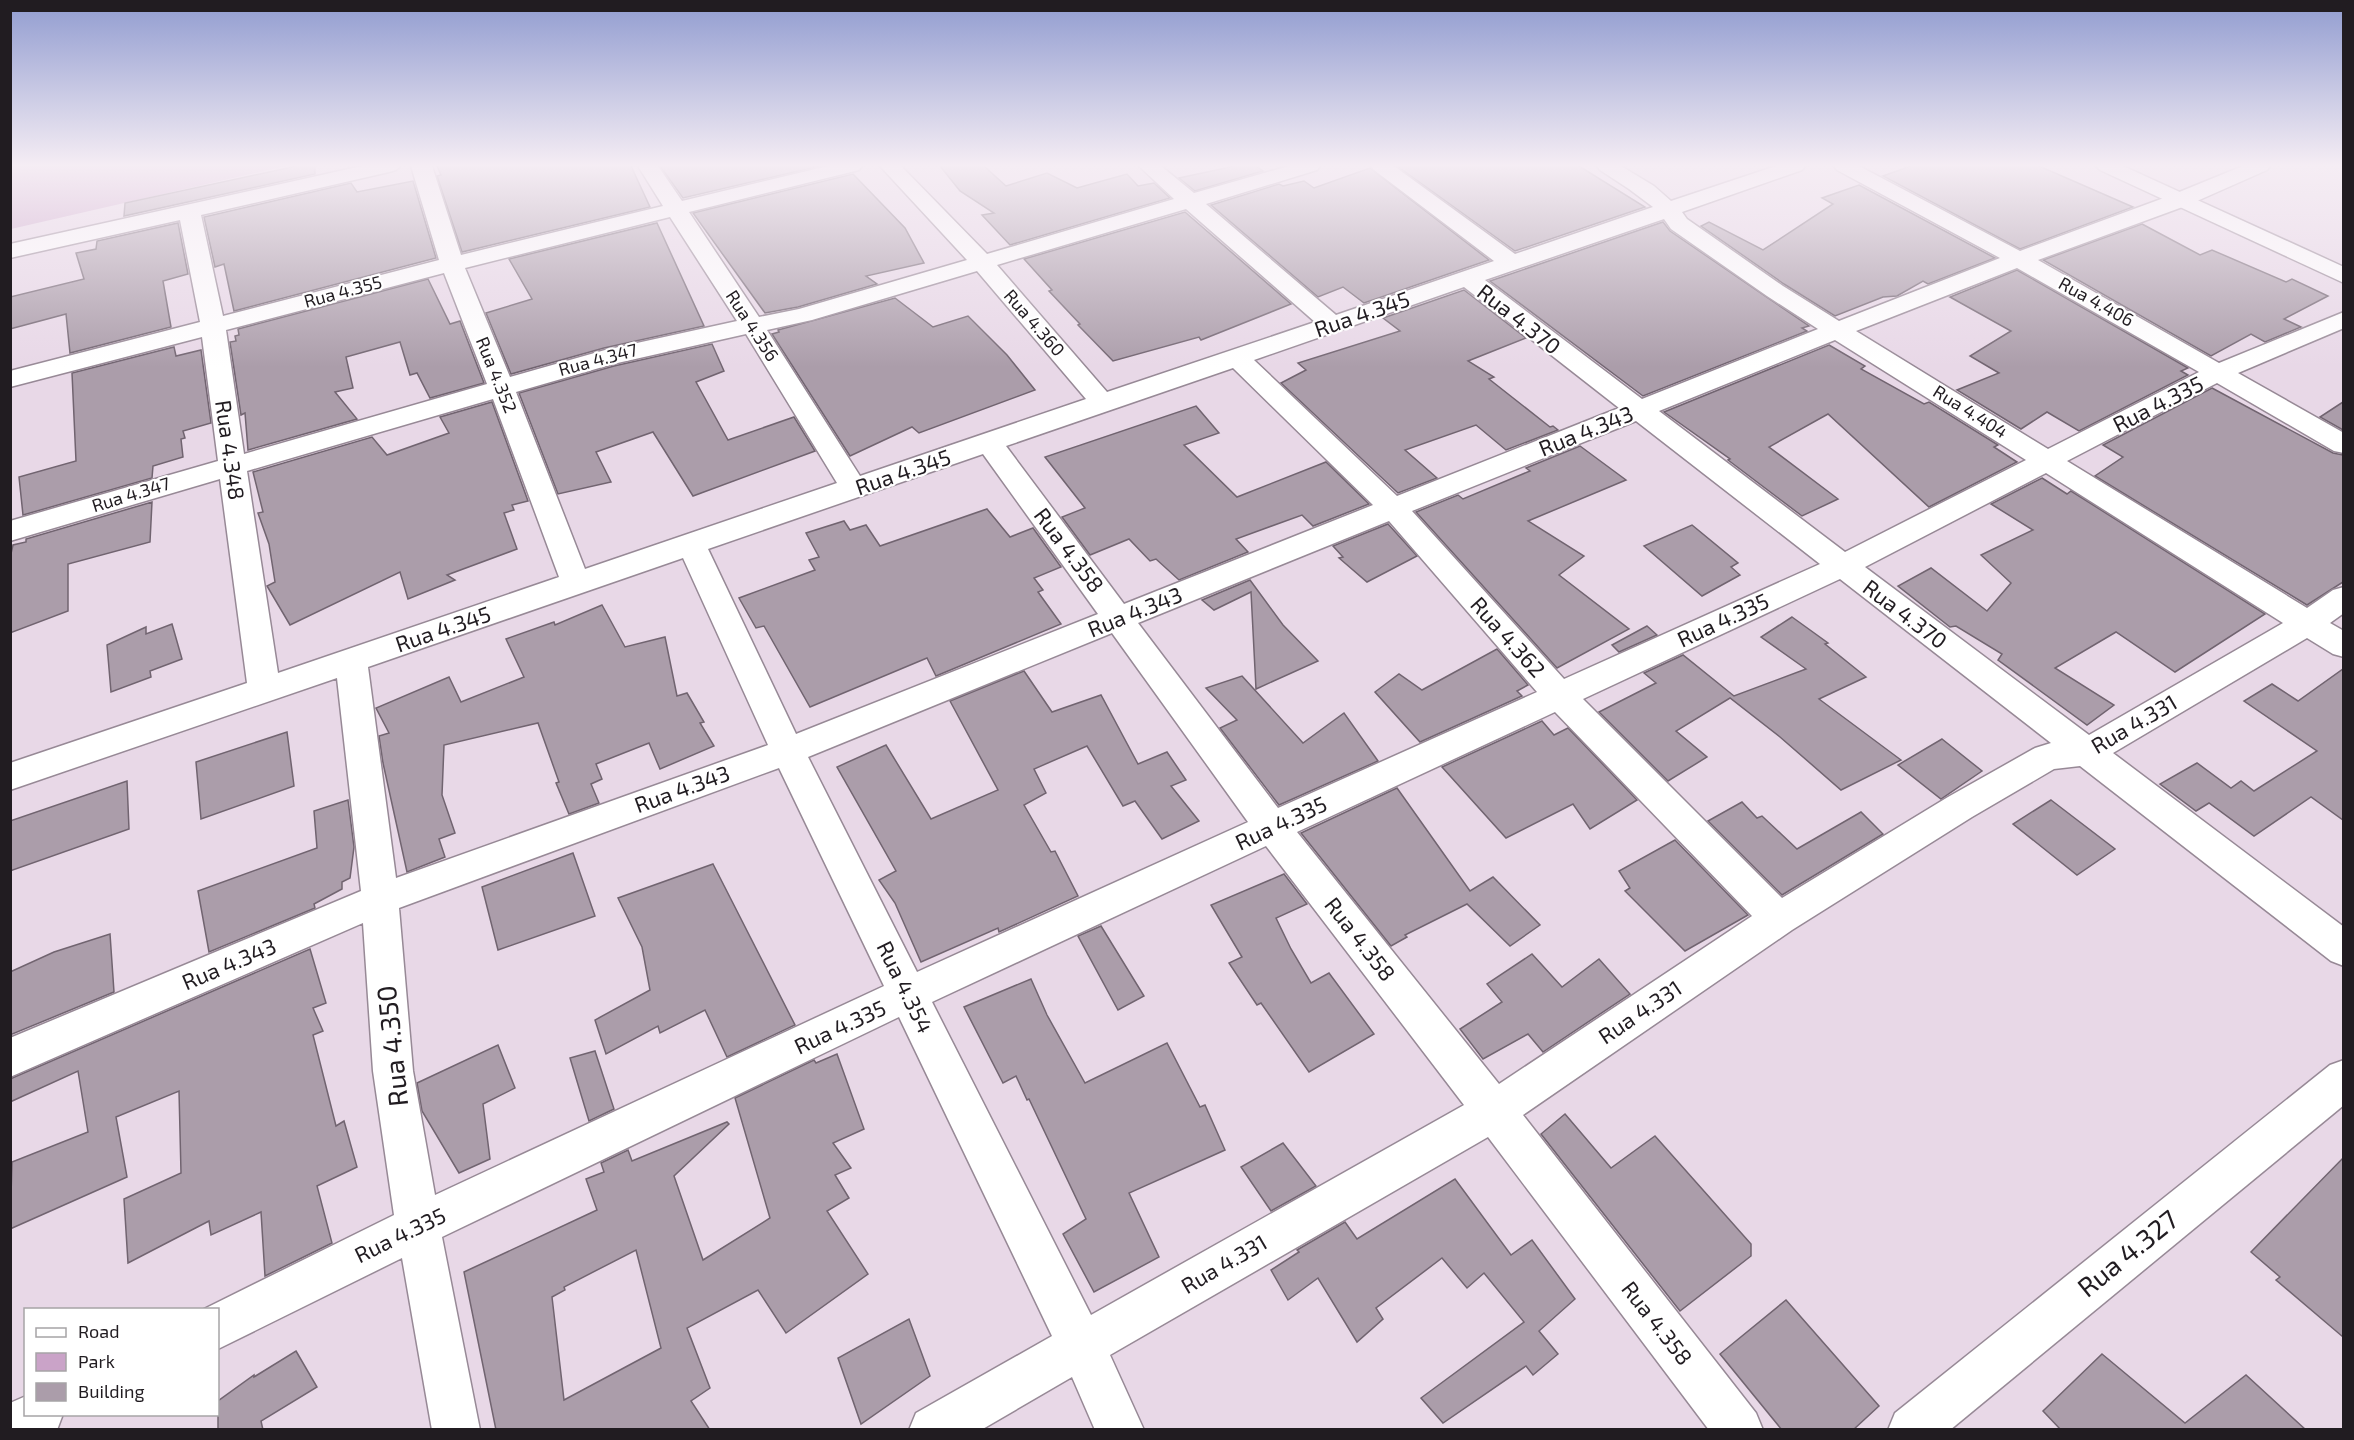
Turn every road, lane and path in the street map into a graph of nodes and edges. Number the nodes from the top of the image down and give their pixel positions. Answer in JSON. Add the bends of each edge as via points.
{"nodes":[{"id":1,"x":88,"y":233,"type":"edge"},
{"id":2,"x":194,"y":233,"type":"edge"},
{"id":3,"x":442,"y":233,"type":"edge"},
{"id":4,"x":577,"y":233,"type":"edge"},
{"id":5,"x":692,"y":233,"type":"edge"},
{"id":6,"x":954,"y":233,"type":"edge"},
{"id":7,"x":1082,"y":233,"type":"edge"},
{"id":8,"x":1226,"y":233,"type":"edge"},
{"id":9,"x":1472,"y":233,"type":"edge"},
{"id":10,"x":1597,"y":233,"type":"edge"},
{"id":11,"x":1692,"y":233,"type":"edge"},
{"id":12,"x":1970,"y":233,"type":"edge"},
{"id":13,"x":2089,"y":233,"type":"edge"},
{"id":14,"x":2251,"y":233,"type":"edge"},
{"id":15,"x":10,"y":251,"type":"edge"},
{"id":16,"x":2019,"y":259,"type":"junction"},
{"id":17,"x":983,"y":263,"type":"junction"},
{"id":18,"x":1512,"y":263,"type":"junction"},
{"id":19,"x":452,"y":264,"type":"junction"},
{"id":20,"x":2343,"y":276,"type":"edge"},
{"id":21,"x":1467,"y":278,"type":"junction"},
{"id":22,"x":2343,"y":319,"type":"edge"},
{"id":23,"x":1332,"y":324,"type":"junction"},
{"id":24,"x":753,"y":326,"type":"junction"},
{"id":25,"x":213,"y":327,"type":"junction"},
{"id":26,"x":1837,"y":330,"type":"junction"},
{"id":27,"x":1236,"y":357,"type":"junction"},
{"id":28,"x":2219,"y":372,"type":"junction"},
{"id":29,"x":10,"y":379,"type":"edge"},
{"id":30,"x":501,"y":387,"type":"junction"},
{"id":31,"x":1103,"y":403,"type":"junction"},
{"id":32,"x":1636,"y":410,"type":"junction"},
{"id":33,"x":989,"y":443,"type":"junction"},
{"id":34,"x":2343,"y":445,"type":"edge"},
{"id":35,"x":2048,"y":460,"type":"junction"},
{"id":36,"x":233,"y":464,"type":"junction"},
{"id":37,"x":854,"y":488,"type":"junction"},
{"id":38,"x":1394,"y":509,"type":"junction"},
{"id":39,"x":10,"y":531,"type":"edge"},
{"id":40,"x":691,"y":544,"type":"junction"},
{"id":41,"x":1842,"y":566,"type":"junction"},
{"id":42,"x":576,"y":583,"type":"junction"},
{"id":43,"x":2343,"y":598,"type":"edge"},
{"id":44,"x":1119,"y":618,"type":"junction"},
{"id":45,"x":2306,"y":624,"type":"junction"},
{"id":46,"x":2343,"y":646,"type":"edge"},
{"id":47,"x":351,"y":660,"type":"junction"},
{"id":48,"x":264,"y":690,"type":"junction"},
{"id":49,"x":1559,"y":695,"type":"junction"},
{"id":50,"x":788,"y":751,"type":"junction"},
{"id":51,"x":2087,"y":752,"type":"junction"},
{"id":52,"x":10,"y":777,"type":"edge"},
{"id":53,"x":1272,"y":827,"type":"junction"},
{"id":54,"x":380,"y":899,"type":"junction"},
{"id":55,"x":1779,"y":919,"type":"junction"},
{"id":56,"x":2343,"y":949,"type":"edge"},
{"id":57,"x":908,"y":994,"type":"junction"},
{"id":58,"x":10,"y":1058,"type":"edge"},
{"id":59,"x":2343,"y":1079,"type":"edge"},
{"id":60,"x":1494,"y":1111,"type":"junction"},
{"id":61,"x":418,"y":1226,"type":"junction"},
{"id":62,"x":219,"y":1326,"type":"edge"},
{"id":63,"x":1081,"y":1345,"type":"junction"},
{"id":64,"x":35,"y":1416,"type":"edge"},
{"id":65,"x":10,"y":1429,"type":"edge"},
{"id":66,"x":456,"y":1430,"type":"edge"},
{"id":67,"x":933,"y":1430,"type":"edge"},
{"id":68,"x":1120,"y":1430,"type":"edge"},
{"id":69,"x":1739,"y":1430,"type":"edge"},
{"id":70,"x":1912,"y":1430,"type":"edge"}],
"edges":[{"from":1,"to":15,"type":"street"},
{"from":2,"to":25,"type":"street","name":"Rua 4.348"},
{"from":3,"to":19,"type":"street","name":"Rua 4.352"},
{"from":4,"to":19,"type":"street","name":"Rua 4.355"},
{"from":5,"to":24,"type":"street","name":"Rua 4.356"},
{"from":6,"to":17,"type":"street","name":"Rua 4.360"},
{"from":7,"to":17,"type":"street","name":"Rua 4.347"},
{"from":8,"to":23,"type":"street"},
{"from":9,"to":18,"type":"street"},
{"from":10,"to":18,"type":"street","name":"Rua 4.345"},
{"from":11,"to":26,"type":"street","name":"Rua 4.404"},
{"from":12,"to":16,"type":"street","name":"Rua 4.406"},
{"from":13,"to":16,"type":"street","name":"Rua 4.343"},
{"from":14,"to":20,"type":"street"},
{"from":16,"to":26,"type":"street","name":"Rua 4.343"},
{"from":16,"to":28,"type":"street","name":"Rua 4.406"},
{"from":17,"to":24,"type":"street","name":"Rua 4.347"},
{"from":17,"to":31,"type":"street","name":"Rua 4.360"},
{"from":18,"to":21,"type":"street","name":"Rua 4.345"},
{"from":19,"to":25,"type":"street","name":"Rua 4.355"},
{"from":19,"to":30,"type":"street","name":"Rua 4.352"},
{"from":21,"to":23,"type":"street","name":"Rua 4.345"},
{"from":21,"to":32,"type":"street","name":"Rua 4.370"},
{"from":22,"to":28,"type":"street","name":"Rua 4.335"},
{"from":23,"to":27,"type":"street","name":"Rua 4.345"},
{"from":24,"to":30,"type":"street","name":"Rua 4.347","via":[[627,352]]},
{"from":24,"to":37,"type":"street","name":"Rua 4.356"},
{"from":25,"to":29,"type":"street","name":"Rua 4.355"},
{"from":25,"to":36,"type":"street","name":"Rua 4.348"},
{"from":26,"to":32,"type":"street","name":"Rua 4.343"},
{"from":26,"to":35,"type":"street","name":"Rua 4.404"},
{"from":27,"to":31,"type":"street","name":"Rua 4.345"},
{"from":27,"to":38,"type":"street","name":"Rua 4.362"},
{"from":28,"to":34,"type":"street","name":"Rua 4.406"},
{"from":28,"to":35,"type":"street","name":"Rua 4.335"},
{"from":30,"to":36,"type":"street","name":"Rua 4.347"},
{"from":30,"to":42,"type":"street","name":"Rua 4.352"},
{"from":31,"to":33,"type":"street","name":"Rua 4.345"},
{"from":32,"to":38,"type":"street","name":"Rua 4.343"},
{"from":32,"to":41,"type":"street","name":"Rua 4.370"},
{"from":33,"to":37,"type":"street","name":"Rua 4.345"},
{"from":33,"to":44,"type":"street","name":"Rua 4.358"},
{"from":35,"to":41,"type":"street","name":"Rua 4.335"},
{"from":35,"to":45,"type":"street","name":"Rua 4.404"},
{"from":36,"to":39,"type":"street","name":"Rua 4.347"},
{"from":36,"to":48,"type":"street","name":"Rua 4.348"},
{"from":37,"to":40,"type":"street","name":"Rua 4.345"},
{"from":38,"to":44,"type":"street","name":"Rua 4.343"},
{"from":38,"to":49,"type":"street","name":"Rua 4.362"},
{"from":40,"to":42,"type":"street","name":"Rua 4.345"},
{"from":40,"to":50,"type":"street","name":"Rua 4.354"},
{"from":41,"to":49,"type":"street","name":"Rua 4.335"},
{"from":41,"to":51,"type":"street","name":"Rua 4.370"},
{"from":42,"to":47,"type":"street","name":"Rua 4.345"},
{"from":43,"to":45,"type":"street","name":"Rua 4.331"},
{"from":44,"to":50,"type":"street","name":"Rua 4.343"},
{"from":44,"to":53,"type":"street","name":"Rua 4.358"},
{"from":45,"to":46,"type":"street","name":"Rua 4.404"},
{"from":45,"to":51,"type":"street","name":"Rua 4.331"},
{"from":47,"to":48,"type":"street","name":"Rua 4.345"},
{"from":47,"to":54,"type":"street","name":"Rua 4.350"},
{"from":48,"to":52,"type":"street","name":"Rua 4.345"},
{"from":49,"to":53,"type":"street","name":"Rua 4.335"},
{"from":49,"to":55,"type":"street","name":"Rua 4.362"},
{"from":50,"to":54,"type":"street","name":"Rua 4.343"},
{"from":50,"to":57,"type":"street","name":"Rua 4.354"},
{"from":51,"to":55,"type":"street","name":"Rua 4.331","via":[[2047,758]]},
{"from":51,"to":56,"type":"street","name":"Rua 4.370"},
{"from":53,"to":57,"type":"street","name":"Rua 4.335"},
{"from":53,"to":60,"type":"street","name":"Rua 4.358"},
{"from":54,"to":58,"type":"street","name":"Rua 4.343"},
{"from":54,"to":61,"type":"street","name":"Rua 4.350","via":[[393,1071]]},
{"from":55,"to":60,"type":"street","name":"Rua 4.331"},
{"from":57,"to":61,"type":"street","name":"Rua 4.335"},
{"from":57,"to":63,"type":"street","name":"Rua 4.354"},
{"from":59,"to":70,"type":"street","name":"Rua 4.327"},
{"from":60,"to":63,"type":"street","name":"Rua 4.331"},
{"from":60,"to":69,"type":"street","name":"Rua 4.358"},
{"from":61,"to":62,"type":"street","name":"Rua 4.335"},
{"from":61,"to":66,"type":"street","name":"Rua 4.350"},
{"from":63,"to":67,"type":"street","name":"Rua 4.331"},
{"from":63,"to":68,"type":"street","name":"Rua 4.354"},
{"from":64,"to":65,"type":"street"}]}
